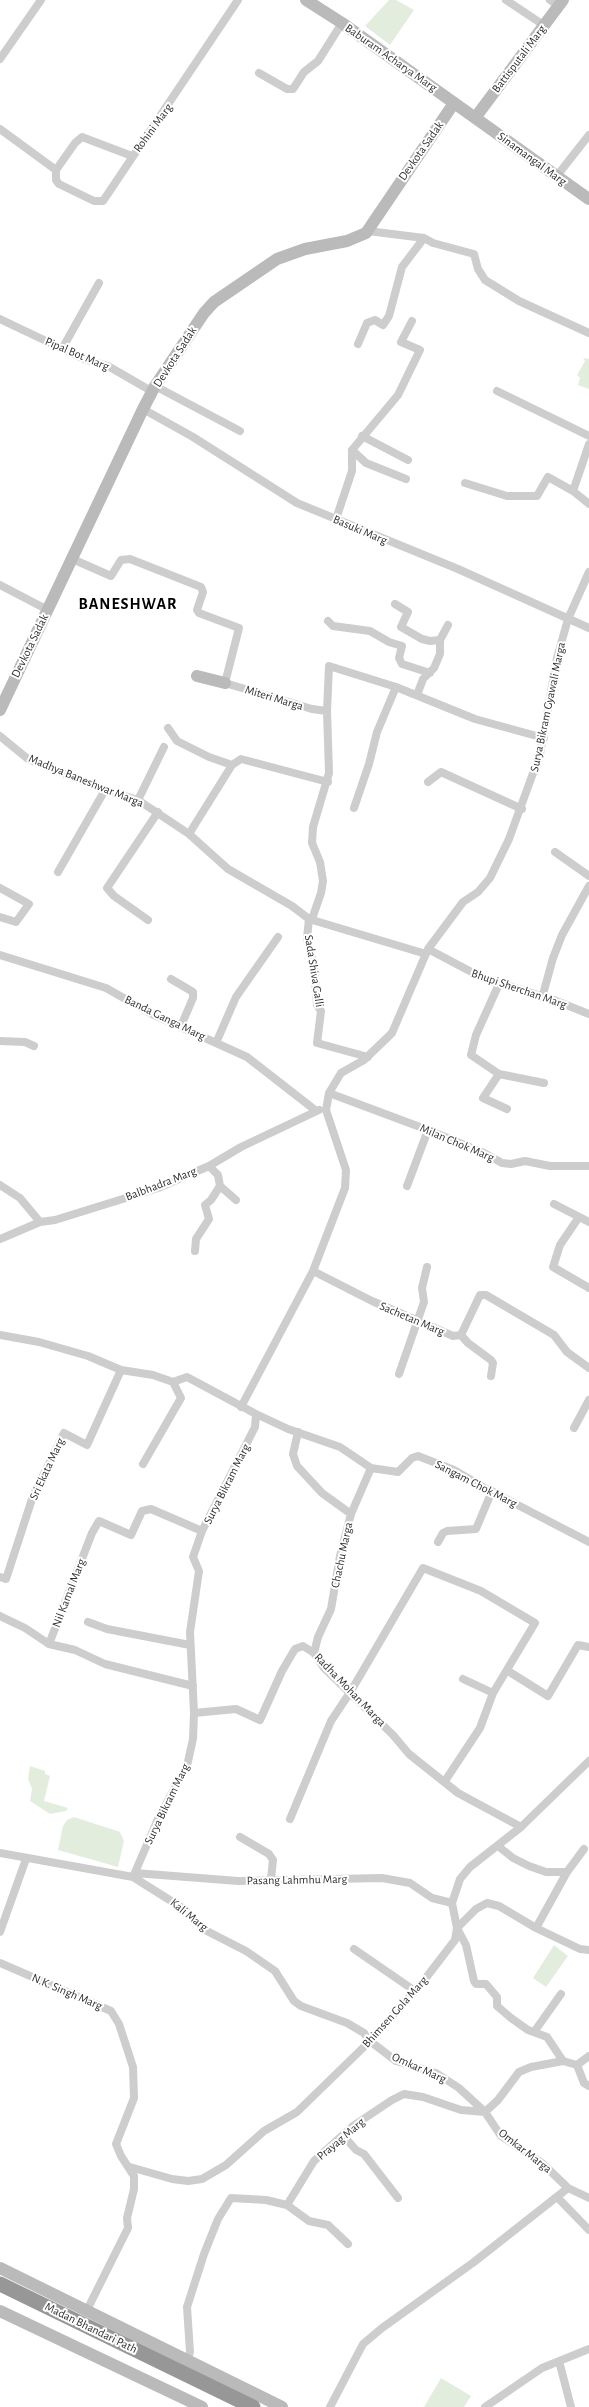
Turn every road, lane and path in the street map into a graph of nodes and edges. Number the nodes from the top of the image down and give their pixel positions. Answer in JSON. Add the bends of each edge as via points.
{"nodes":[{"id":1,"x":41,"y":0,"type":"edge"},
{"id":2,"x":238,"y":0,"type":"edge"},
{"id":3,"x":306,"y":0,"type":"edge"},
{"id":4,"x":506,"y":0,"type":"edge"},
{"id":5,"x":557,"y":2,"type":"edge"},
{"id":6,"x":342,"y":23,"type":"junction"},
{"id":7,"x":544,"y":26,"type":"junction"},
{"id":8,"x":0,"y":59,"type":"edge"},
{"id":9,"x":259,"y":72,"type":"dead end"},
{"id":10,"x":454,"y":103,"type":"junction"},
{"id":11,"x":475,"y":118,"type":"junction"},
{"id":12,"x":0,"y":128,"type":"edge"},
{"id":13,"x":589,"y":135,"type":"edge"},
{"id":14,"x":132,"y":156,"type":"junction"},
{"id":15,"x":56,"y":170,"type":"junction"},
{"id":16,"x":556,"y":178,"type":"junction"},
{"id":17,"x":589,"y":199,"type":"edge"},
{"id":18,"x":368,"y":231,"type":"junction"},
{"id":19,"x":424,"y":238,"type":"junction"},
{"id":20,"x":99,"y":284,"type":"dead end"},
{"id":21,"x":0,"y":319,"type":"edge"},
{"id":22,"x":412,"y":321,"type":"dead end"},
{"id":23,"x":589,"y":333,"type":"edge"},
{"id":24,"x":358,"y":344,"type":"dead end"},
{"id":25,"x":62,"y":349,"type":"junction"},
{"id":26,"x":154,"y":389,"type":"junction"},
{"id":27,"x":497,"y":392,"type":"dead end"},
{"id":28,"x":143,"y":409,"type":"junction"},
{"id":29,"x":240,"y":431,"type":"dead end"},
{"id":30,"x":362,"y":436,"type":"junction"},
{"id":31,"x":589,"y":436,"type":"edge"},
{"id":32,"x":589,"y":444,"type":"edge"},
{"id":33,"x":352,"y":450,"type":"junction"},
{"id":34,"x":408,"y":460,"type":"dead end"},
{"id":35,"x":406,"y":479,"type":"dead end"},
{"id":36,"x":465,"y":483,"type":"dead end"},
{"id":37,"x":573,"y":491,"type":"junction"},
{"id":38,"x":589,"y":504,"type":"edge"},
{"id":39,"x":336,"y":519,"type":"junction"},
{"id":40,"x":70,"y":558,"type":"junction"},
{"id":41,"x":589,"y":572,"type":"edge"},
{"id":42,"x":0,"y":585,"type":"edge"},
{"id":43,"x":395,"y":604,"type":"dead end"},
{"id":44,"x":48,"y":610,"type":"junction"},
{"id":45,"x":568,"y":619,"type":"junction"},
{"id":46,"x":328,"y":621,"type":"dead end"},
{"id":47,"x":448,"y":625,"type":"dead end"},
{"id":48,"x":589,"y":628,"type":"edge"},
{"id":49,"x":440,"y":640,"type":"junction"},
{"id":50,"x":430,"y":673,"type":"junction"},
{"id":51,"x":195,"y":675,"type":"dead end"},
{"id":52,"x":225,"y":684,"type":"junction"},
{"id":53,"x":396,"y":687,"type":"junction"},
{"id":54,"x":417,"y":695,"type":"junction"},
{"id":55,"x":0,"y":710,"type":"edge"},
{"id":56,"x":327,"y":711,"type":"junction"},
{"id":57,"x":168,"y":728,"type":"dead end"},
{"id":58,"x":0,"y":736,"type":"edge"},
{"id":59,"x":544,"y":738,"type":"junction"},
{"id":60,"x":164,"y":747,"type":"dead end"},
{"id":61,"x":232,"y":765,"type":"junction"},
{"id":62,"x":328,"y":782,"type":"junction"},
{"id":63,"x":428,"y":782,"type":"dead end"},
{"id":64,"x":105,"y":790,"type":"junction"},
{"id":65,"x":138,"y":800,"type":"junction"},
{"id":66,"x":354,"y":808,"type":"dead end"},
{"id":67,"x":522,"y":809,"type":"junction"},
{"id":68,"x":158,"y":812,"type":"junction"},
{"id":69,"x":189,"y":834,"type":"junction"},
{"id":70,"x":555,"y":852,"type":"dead end"},
{"id":71,"x":58,"y":872,"type":"dead end"},
{"id":72,"x":589,"y":876,"type":"edge"},
{"id":73,"x":589,"y":886,"type":"edge"},
{"id":74,"x":0,"y":888,"type":"edge"},
{"id":75,"x":0,"y":917,"type":"edge"},
{"id":76,"x":310,"y":919,"type":"junction"},
{"id":77,"x":148,"y":920,"type":"dead end"},
{"id":78,"x":278,"y":937,"type":"dead end"},
{"id":79,"x":427,"y":952,"type":"junction"},
{"id":80,"x":0,"y":955,"type":"edge"},
{"id":81,"x":171,"y":979,"type":"dead end"},
{"id":82,"x":499,"y":984,"type":"junction"},
{"id":83,"x":542,"y":998,"type":"junction"},
{"id":84,"x":589,"y":1014,"type":"edge"},
{"id":85,"x":181,"y":1026,"type":"junction"},
{"id":86,"x":0,"y":1041,"type":"edge"},
{"id":87,"x":216,"y":1043,"type":"junction"},
{"id":88,"x":34,"y":1046,"type":"dead end"},
{"id":89,"x":368,"y":1056,"type":"junction"},
{"id":90,"x":499,"y":1074,"type":"junction"},
{"id":91,"x":544,"y":1083,"type":"dead end"},
{"id":92,"x":329,"y":1093,"type":"junction"},
{"id":93,"x":507,"y":1109,"type":"dead end"},
{"id":94,"x":315,"y":1110,"type":"junction"},
{"id":95,"x":326,"y":1110,"type":"junction"},
{"id":96,"x":428,"y":1130,"type":"junction"},
{"id":97,"x":209,"y":1166,"type":"junction"},
{"id":98,"x":589,"y":1166,"type":"edge"},
{"id":99,"x":0,"y":1185,"type":"edge"},
{"id":100,"x":220,"y":1186,"type":"junction"},
{"id":101,"x":407,"y":1186,"type":"dead end"},
{"id":102,"x":236,"y":1200,"type":"dead end"},
{"id":103,"x":554,"y":1204,"type":"dead end"},
{"id":104,"x":579,"y":1217,"type":"junction"},
{"id":105,"x":40,"y":1222,"type":"junction"},
{"id":106,"x":589,"y":1222,"type":"edge"},
{"id":107,"x":0,"y":1239,"type":"edge"},
{"id":108,"x":195,"y":1251,"type":"dead end"},
{"id":109,"x":427,"y":1267,"type":"dead end"},
{"id":110,"x":313,"y":1271,"type":"junction"},
{"id":111,"x":589,"y":1288,"type":"edge"},
{"id":112,"x":417,"y":1319,"type":"junction"},
{"id":113,"x":461,"y":1335,"type":"junction"},
{"id":114,"x":0,"y":1336,"type":"edge"},
{"id":115,"x":589,"y":1368,"type":"edge"},
{"id":116,"x":121,"y":1370,"type":"junction"},
{"id":117,"x":399,"y":1374,"type":"dead end"},
{"id":118,"x":491,"y":1376,"type":"dead end"},
{"id":119,"x":173,"y":1382,"type":"junction"},
{"id":120,"x":589,"y":1400,"type":"edge"},
{"id":121,"x":241,"y":1407,"type":"junction"},
{"id":122,"x":256,"y":1414,"type":"junction"},
{"id":123,"x":574,"y":1428,"type":"dead end"},
{"id":124,"x":298,"y":1432,"type":"junction"},
{"id":125,"x":143,"y":1464,"type":"dead end"},
{"id":126,"x":371,"y":1468,"type":"junction"},
{"id":127,"x":492,"y":1491,"type":"junction"},
{"id":128,"x":351,"y":1514,"type":"junction"},
{"id":129,"x":202,"y":1531,"type":"junction"},
{"id":130,"x":438,"y":1542,"type":"dead end"},
{"id":131,"x":589,"y":1542,"type":"edge"},
{"id":132,"x":0,"y":1577,"type":"edge"},
{"id":133,"x":0,"y":1616,"type":"edge"},
{"id":134,"x":88,"y":1622,"type":"dead end"},
{"id":135,"x":49,"y":1644,"type":"junction"},
{"id":136,"x":190,"y":1645,"type":"junction"},
{"id":137,"x":589,"y":1648,"type":"edge"},
{"id":138,"x":314,"y":1653,"type":"junction"},
{"id":139,"x":508,"y":1671,"type":"junction"},
{"id":140,"x":463,"y":1679,"type":"dead end"},
{"id":141,"x":193,"y":1686,"type":"junction"},
{"id":142,"x":351,"y":1692,"type":"junction"},
{"id":143,"x":493,"y":1693,"type":"junction"},
{"id":144,"x":194,"y":1713,"type":"junction"},
{"id":145,"x":589,"y":1762,"type":"edge"},
{"id":146,"x":445,"y":1781,"type":"junction"},
{"id":147,"x":290,"y":1820,"type":"dead end"},
{"id":148,"x":520,"y":1826,"type":"junction"},
{"id":149,"x":240,"y":1837,"type":"dead end"},
{"id":150,"x":498,"y":1846,"type":"junction"},
{"id":151,"x":584,"y":1849,"type":"dead end"},
{"id":152,"x":0,"y":1853,"type":"edge"},
{"id":153,"x":26,"y":1859,"type":"junction"},
{"id":154,"x":567,"y":1872,"type":"junction"},
{"id":155,"x":134,"y":1875,"type":"junction"},
{"id":156,"x":271,"y":1879,"type":"junction"},
{"id":157,"x":452,"y":1903,"type":"junction"},
{"id":158,"x":457,"y":1928,"type":"junction"},
{"id":159,"x":536,"y":1928,"type":"junction"},
{"id":160,"x":0,"y":1932,"type":"edge"},
{"id":161,"x":354,"y":1948,"type":"dead end"},
{"id":162,"x":589,"y":1950,"type":"edge"},
{"id":163,"x":0,"y":1963,"type":"edge"},
{"id":164,"x":415,"y":1991,"type":"junction"},
{"id":165,"x":561,"y":1994,"type":"dead end"},
{"id":166,"x":534,"y":2032,"type":"junction"},
{"id":167,"x":370,"y":2042,"type":"junction"},
{"id":168,"x":589,"y":2056,"type":"edge"},
{"id":169,"x":564,"y":2061,"type":"junction"},
{"id":170,"x":577,"y":2065,"type":"junction"},
{"id":171,"x":589,"y":2086,"type":"edge"},
{"id":172,"x":485,"y":2112,"type":"junction"},
{"id":173,"x":342,"y":2135,"type":"junction"},
{"id":174,"x":130,"y":2167,"type":"junction"},
{"id":175,"x":568,"y":2188,"type":"junction"},
{"id":176,"x":557,"y":2197,"type":"junction"},
{"id":177,"x":398,"y":2198,"type":"dead end"},
{"id":178,"x":589,"y":2198,"type":"edge"},
{"id":179,"x":287,"y":2205,"type":"junction"},
{"id":180,"x":589,"y":2230,"type":"edge"},
{"id":181,"x":348,"y":2244,"type":"dead end"},
{"id":182,"x":0,"y":2268,"type":"edge"},
{"id":183,"x":0,"y":2284,"type":"edge"},
{"id":184,"x":0,"y":2295,"type":"edge"},
{"id":185,"x":87,"y":2310,"type":"junction"},
{"id":186,"x":0,"y":2312,"type":"edge"},
{"id":187,"x":589,"y":2349,"type":"edge"},
{"id":188,"x":559,"y":2361,"type":"junction"},
{"id":189,"x":185,"y":2365,"type":"junction"},
{"id":190,"x":202,"y":2407,"type":"edge"},
{"id":191,"x":232,"y":2407,"type":"edge"},
{"id":192,"x":253,"y":2407,"type":"edge"},
{"id":193,"x":282,"y":2407,"type":"edge"},
{"id":194,"x":330,"y":2407,"type":"edge"},
{"id":195,"x":485,"y":2407,"type":"edge"},
{"id":196,"x":571,"y":2407,"type":"edge"}],
"edges":[{"from":1,"to":8,"type":"street"},
{"from":2,"to":14,"type":"street","name":"Rohini Marg","via":[[166,110]]},
{"from":3,"to":6,"type":"main road","name":"Baburam Acharya Marg"},
{"from":4,"to":7,"type":"street"},
{"from":5,"to":7,"type":"main road","name":"Battisputali Marg"},
{"from":6,"to":9,"type":"street","via":[[318,61],[304,72],[293,89],[287,89]]},
{"from":6,"to":10,"type":"main road","name":"Baburam Acharya Marg"},
{"from":7,"to":11,"type":"main road","name":"Battisputali Marg"},
{"from":10,"to":11,"type":"main road","name":"Baburam Acharya Marg"},
{"from":10,"to":18,"type":"main road","name":"Devkota Sadak"},
{"from":11,"to":16,"type":"main road","name":"Sinamangal Marg"},
{"from":12,"to":15,"type":"street"},
{"from":13,"to":16,"type":"street"},
{"from":14,"to":15,"type":"street","name":"Rohini Marg","via":[[82,138],[74,142]]},
{"from":14,"to":15,"type":"street","via":[[107,197],[98,202],[59,184],[56,180]]},
{"from":16,"to":17,"type":"main road","name":"Sinamangal Marg"},
{"from":18,"to":19,"type":"street"},
{"from":18,"to":26,"type":"main road","name":"Devkota Sadak","via":[[355,238],[299,250],[281,257],[214,302],[191,330]]},
{"from":19,"to":23,"type":"street","via":[[433,243],[474,254],[478,269],[486,280],[519,301]]},
{"from":19,"to":24,"type":"street","via":[[402,267],[389,316],[384,325],[375,320],[367,323]]},
{"from":20,"to":25,"type":"street"},
{"from":21,"to":25,"type":"street","name":"Pipal Bot Marg"},
{"from":22,"to":30,"type":"street","via":[[401,342],[420,350],[398,395]]},
{"from":25,"to":26,"type":"street","name":"Pipal Bot Marg","via":[[108,366]]},
{"from":26,"to":28,"type":"main road","name":"Devkota Sadak"},
{"from":26,"to":29,"type":"street","name":"Pipal Bot Marg"},
{"from":27,"to":31,"type":"street"},
{"from":28,"to":39,"type":"street","name":"Basuki Marg","via":[[193,437],[297,503]]},
{"from":28,"to":40,"type":"main road","name":"Devkota Sadak"},
{"from":30,"to":33,"type":"street"},
{"from":30,"to":34,"type":"street"},
{"from":32,"to":37,"type":"street"},
{"from":33,"to":35,"type":"street","via":[[366,464]]},
{"from":33,"to":39,"type":"street","via":[[352,471]]},
{"from":36,"to":37,"type":"street","via":[[507,496],[537,496],[548,477]]},
{"from":37,"to":38,"type":"street"},
{"from":39,"to":45,"type":"street","name":"Basuki Marg","via":[[458,569]]},
{"from":40,"to":44,"type":"main road","name":"Devkota Sadak"},
{"from":40,"to":52,"type":"street","via":[[110,576],[121,560],[130,558],[201,587],[203,592],[197,610],[199,613],[239,628]]},
{"from":41,"to":45,"type":"street","name":"Surya Bikram Gyawali Marga"},
{"from":42,"to":44,"type":"street"},
{"from":43,"to":49,"type":"street","via":[[408,612],[401,627],[426,640]]},
{"from":44,"to":55,"type":"main road","name":"Devkota Sadak"},
{"from":45,"to":48,"type":"street","name":"Basuki Marg"},
{"from":45,"to":59,"type":"street","name":"Surya Bikram Gyawali Marga","via":[[557,658]]},
{"from":46,"to":50,"type":"street","via":[[333,626],[370,630],[389,642],[402,646],[399,658],[402,664]]},
{"from":47,"to":49,"type":"street"},
{"from":49,"to":50,"type":"street","via":[[440,654]]},
{"from":50,"to":54,"type":"street","via":[[423,679]]},
{"from":51,"to":52,"type":"main road"},
{"from":52,"to":56,"type":"street","name":"Miteri Marga"},
{"from":53,"to":54,"type":"street"},
{"from":53,"to":56,"type":"street","via":[[329,666]]},
{"from":53,"to":66,"type":"street","via":[[377,732],[370,764]]},
{"from":54,"to":59,"type":"street","via":[[475,719]]},
{"from":56,"to":62,"type":"street"},
{"from":57,"to":61,"type":"street","via":[[177,741]]},
{"from":58,"to":64,"type":"street","name":"Madhya Baneshwar Marga","via":[[28,759]]},
{"from":59,"to":67,"type":"street","name":"Surya Bikram Gyawali Marga"},
{"from":60,"to":65,"type":"street"},
{"from":61,"to":62,"type":"street","via":[[240,759]]},
{"from":61,"to":69,"type":"street"},
{"from":62,"to":76,"type":"street","via":[[312,827],[312,843],[320,862],[323,881]]},
{"from":63,"to":67,"type":"street","via":[[441,772]]},
{"from":64,"to":65,"type":"street","name":"Madhya Baneshwar Marga"},
{"from":64,"to":71,"type":"street"},
{"from":65,"to":68,"type":"street","name":"Madhya Baneshwar Marga"},
{"from":67,"to":79,"type":"street","name":"Surya Bikram Gyawali Marga","via":[[490,878],[478,892],[463,902]]},
{"from":68,"to":69,"type":"street","name":"Madhya Baneshwar Marga"},
{"from":68,"to":77,"type":"street","via":[[107,888]]},
{"from":69,"to":76,"type":"street","name":"Madhya Baneshwar Marga","via":[[228,869]]},
{"from":70,"to":72,"type":"street"},
{"from":73,"to":83,"type":"street","via":[[560,941]]},
{"from":74,"to":75,"type":"street","via":[[29,904],[16,922]]},
{"from":76,"to":79,"type":"street","name":"Madhya Baneshwar Marga"},
{"from":76,"to":89,"type":"street","name":"Sada Shiva Galli","via":[[307,938],[314,967],[317,1005],[321,1011],[317,1043]]},
{"from":78,"to":87,"type":"street","via":[[236,997]]},
{"from":79,"to":82,"type":"street","name":"Bhupi Sherchan Marg"},
{"from":79,"to":89,"type":"street","name":"Surya Bikram Gyawali Marga","via":[[392,1033]]},
{"from":80,"to":85,"type":"street","name":"Banda Ganga Marg","via":[[106,988],[152,1014]]},
{"from":81,"to":85,"type":"street","via":[[193,992]]},
{"from":82,"to":83,"type":"street","name":"Bhupi Sherchan Marg"},
{"from":82,"to":90,"type":"street","via":[[476,1035],[470,1059]]},
{"from":83,"to":84,"type":"street","name":"Bhupi Sherchan Marg"},
{"from":85,"to":87,"type":"street","name":"Banda Ganga Marg"},
{"from":86,"to":88,"type":"street","via":[[25,1042]]},
{"from":87,"to":94,"type":"street","name":"Banda Ganga Marg","via":[[248,1057]]},
{"from":89,"to":92,"type":"street","name":"Surya Bikram Gyawali Marga","via":[[340,1073]]},
{"from":90,"to":91,"type":"street"},
{"from":90,"to":93,"type":"street","via":[[483,1098]]},
{"from":92,"to":95,"type":"street","name":"Surya Bikram Gyawali Marga"},
{"from":92,"to":96,"type":"street","name":"Milan Chok Marg"},
{"from":94,"to":95,"type":"street","name":"Balbhadra Marg"},
{"from":94,"to":97,"type":"street","name":"Balbhadra Marg"},
{"from":95,"to":110,"type":"street","via":[[346,1170],[345,1188]]},
{"from":96,"to":98,"type":"street","name":"Milan Chok Marg","via":[[502,1163],[525,1161],[550,1166]]},
{"from":96,"to":101,"type":"street"},
{"from":97,"to":100,"type":"street","via":[[218,1175]]},
{"from":97,"to":105,"type":"street","name":"Balbhadra Marg","via":[[158,1188],[55,1220]]},
{"from":99,"to":105,"type":"street","via":[[20,1198]]},
{"from":100,"to":102,"type":"street"},
{"from":100,"to":108,"type":"street","via":[[212,1200],[205,1205],[209,1219],[196,1239]]},
{"from":103,"to":104,"type":"street"},
{"from":104,"to":106,"type":"street"},
{"from":104,"to":111,"type":"street","via":[[560,1244],[553,1267]]},
{"from":105,"to":107,"type":"street","name":"Balbhadra Marg"},
{"from":109,"to":112,"type":"street","via":[[422,1288],[424,1302]]},
{"from":110,"to":112,"type":"street","name":"Sachetan Marg","via":[[372,1301]]},
{"from":110,"to":121,"type":"street"},
{"from":112,"to":113,"type":"street","name":"Sachetan Marg","via":[[452,1336]]},
{"from":112,"to":117,"type":"street","via":[[416,1331]]},
{"from":113,"to":115,"type":"street","name":"Sachetan Marg","via":[[480,1295],[486,1295],[554,1335],[567,1352]]},
{"from":113,"to":118,"type":"street","via":[[468,1344],[491,1360]]},
{"from":114,"to":116,"type":"street","via":[[38,1342],[88,1356]]},
{"from":116,"to":119,"type":"street"},
{"from":116,"to":132,"type":"street","name":"Sri Ekata Marg","via":[[87,1445],[64,1433],[33,1496],[6,1579]]},
{"from":119,"to":121,"type":"street","via":[[187,1377]]},
{"from":119,"to":125,"type":"street","via":[[181,1398]]},
{"from":120,"to":123,"type":"street"},
{"from":121,"to":122,"type":"street"},
{"from":122,"to":124,"type":"street","name":"Sangam Chok Marg"},
{"from":122,"to":129,"type":"street","name":"Surya Bikram Marg","via":[[255,1427]]},
{"from":124,"to":126,"type":"street","name":"Sangam Chok Marg","via":[[340,1447]]},
{"from":124,"to":128,"type":"street","name":"Chachu Marga","via":[[293,1454],[297,1466],[322,1493]]},
{"from":126,"to":127,"type":"street","name":"Sangam Chok Marg","via":[[398,1472],[412,1458],[418,1456],[454,1470]]},
{"from":126,"to":128,"type":"street"},
{"from":127,"to":130,"type":"street","via":[[476,1529],[447,1531]]},
{"from":127,"to":131,"type":"street","name":"Sangam Chok Marg"},
{"from":128,"to":138,"type":"street","name":"Chachu Marga","via":[[340,1556],[331,1609],[318,1637]]},
{"from":129,"to":135,"type":"street","name":"Nil Kamal Marg","via":[[151,1509],[142,1511],[131,1535],[99,1521]]},
{"from":129,"to":136,"type":"street","name":"Surya Bikram Marg","via":[[193,1557],[199,1571]]},
{"from":133,"to":135,"type":"street"},
{"from":134,"to":136,"type":"street","via":[[107,1629]]},
{"from":135,"to":141,"type":"street","name":"Nil Kamal Marg","via":[[75,1650],[105,1664]]},
{"from":136,"to":141,"type":"street","name":"Surya Bikram Marg"},
{"from":137,"to":139,"type":"street","via":[[578,1645],[548,1696]]},
{"from":138,"to":142,"type":"street","name":"Radha Mohan Marga","via":[[324,1668]]},
{"from":138,"to":144,"type":"street","name":"Radha Mohan Marga","via":[[303,1646],[295,1649],[260,1720],[236,1709]]},
{"from":139,"to":142,"type":"street","via":[[535,1623],[481,1591],[423,1568]]},
{"from":139,"to":143,"type":"street"},
{"from":140,"to":143,"type":"street"},
{"from":141,"to":144,"type":"street","name":"Surya Bikram Marg"},
{"from":142,"to":146,"type":"street","name":"Radha Mohan Marga","via":[[409,1754]]},
{"from":142,"to":147,"type":"street","via":[[340,1704],[331,1722]]},
{"from":143,"to":146,"type":"street","via":[[480,1728]]},
{"from":144,"to":155,"type":"street","name":"Surya Bikram Marg","via":[[193,1739],[187,1766],[158,1819]]},
{"from":145,"to":148,"type":"street"},
{"from":146,"to":148,"type":"street","name":"Radha Mohan Marga","via":[[458,1793]]},
{"from":148,"to":150,"type":"street"},
{"from":149,"to":156,"type":"street","via":[[269,1854],[273,1860]]},
{"from":150,"to":154,"type":"street","via":[[529,1866],[546,1872]]},
{"from":150,"to":157,"type":"street","via":[[463,1875]]},
{"from":151,"to":154,"type":"street"},
{"from":152,"to":153,"type":"street","name":"Kali Marg"},
{"from":153,"to":155,"type":"street","name":"Kali Marg"},
{"from":153,"to":160,"type":"street"},
{"from":154,"to":159,"type":"street"},
{"from":155,"to":156,"type":"street","name":"Pasang Lahmhu Marg","via":[[238,1881]]},
{"from":155,"to":167,"type":"street","name":"Kali Marg","via":[[184,1909],[203,1929],[246,1951],[275,1971],[294,2001],[301,2006],[347,2023],[364,2033]]},
{"from":156,"to":157,"type":"street","name":"Pasang Lahmhu Marg","via":[[382,1878],[410,1883],[432,1898]]},
{"from":157,"to":158,"type":"street"},
{"from":158,"to":159,"type":"street","via":[[487,1903],[513,1913]]},
{"from":158,"to":164,"type":"street","name":"Bhimsen Gola Marg","via":[[455,1940]]},
{"from":158,"to":166,"type":"street","via":[[466,1945],[476,1984],[486,1984],[496,1997],[497,2006]]},
{"from":159,"to":162,"type":"street","via":[[580,1949]]},
{"from":161,"to":164,"type":"street"},
{"from":163,"to":174,"type":"street","name":"N.K. Singh Marg","via":[[106,2008],[114,2016],[127,2048],[135,2080],[134,2098],[116,2144]]},
{"from":164,"to":167,"type":"street","name":"Bhimsen Gola Marg"},
{"from":165,"to":166,"type":"street"},
{"from":166,"to":169,"type":"street","via":[[553,2042]]},
{"from":167,"to":172,"type":"street","name":"Omkar Marg","via":[[396,2061],[436,2074],[459,2088]]},
{"from":167,"to":174,"type":"street","name":"Bhimsen Gola Marg","via":[[297,2112],[264,2131],[226,2165],[202,2179],[172,2179]]},
{"from":168,"to":170,"type":"street"},
{"from":169,"to":170,"type":"street"},
{"from":169,"to":172,"type":"street","via":[[519,2072],[498,2100]]},
{"from":170,"to":171,"type":"street","via":[[584,2083]]},
{"from":172,"to":173,"type":"street","name":"Prayag Marg","via":[[461,2110],[404,2094]]},
{"from":172,"to":175,"type":"street","name":"Omkar Marga","via":[[501,2136],[542,2163]]},
{"from":173,"to":177,"type":"street","via":[[356,2150],[364,2154]]},
{"from":173,"to":179,"type":"street","name":"Prayag Marg","via":[[314,2161]]},
{"from":174,"to":185,"type":"street","via":[[134,2176],[134,2189],[127,2218],[128,2228]]},
{"from":175,"to":176,"type":"street"},
{"from":175,"to":178,"type":"street","name":"Omkar Marga"},
{"from":176,"to":180,"type":"street"},
{"from":176,"to":194,"type":"street","via":[[363,2344]]},
{"from":179,"to":181,"type":"street","via":[[309,2220],[328,2225]]},
{"from":179,"to":189,"type":"street","via":[[266,2200],[230,2198],[218,2219],[193,2282],[187,2307],[190,2352]]},
{"from":182,"to":185,"type":"main road"},
{"from":183,"to":189,"type":"highway","name":"Madan Bhandari Path"},
{"from":184,"to":191,"type":"highway","name":"Madan Bhandari Path"},
{"from":185,"to":189,"type":"main road"},
{"from":186,"to":190,"type":"main road"},
{"from":187,"to":188,"type":"street"},
{"from":188,"to":195,"type":"street","via":[[542,2368]]},
{"from":188,"to":196,"type":"street"},
{"from":189,"to":192,"type":"highway","name":"Madan Bhandari Path"},
{"from":189,"to":193,"type":"main road"}]}
